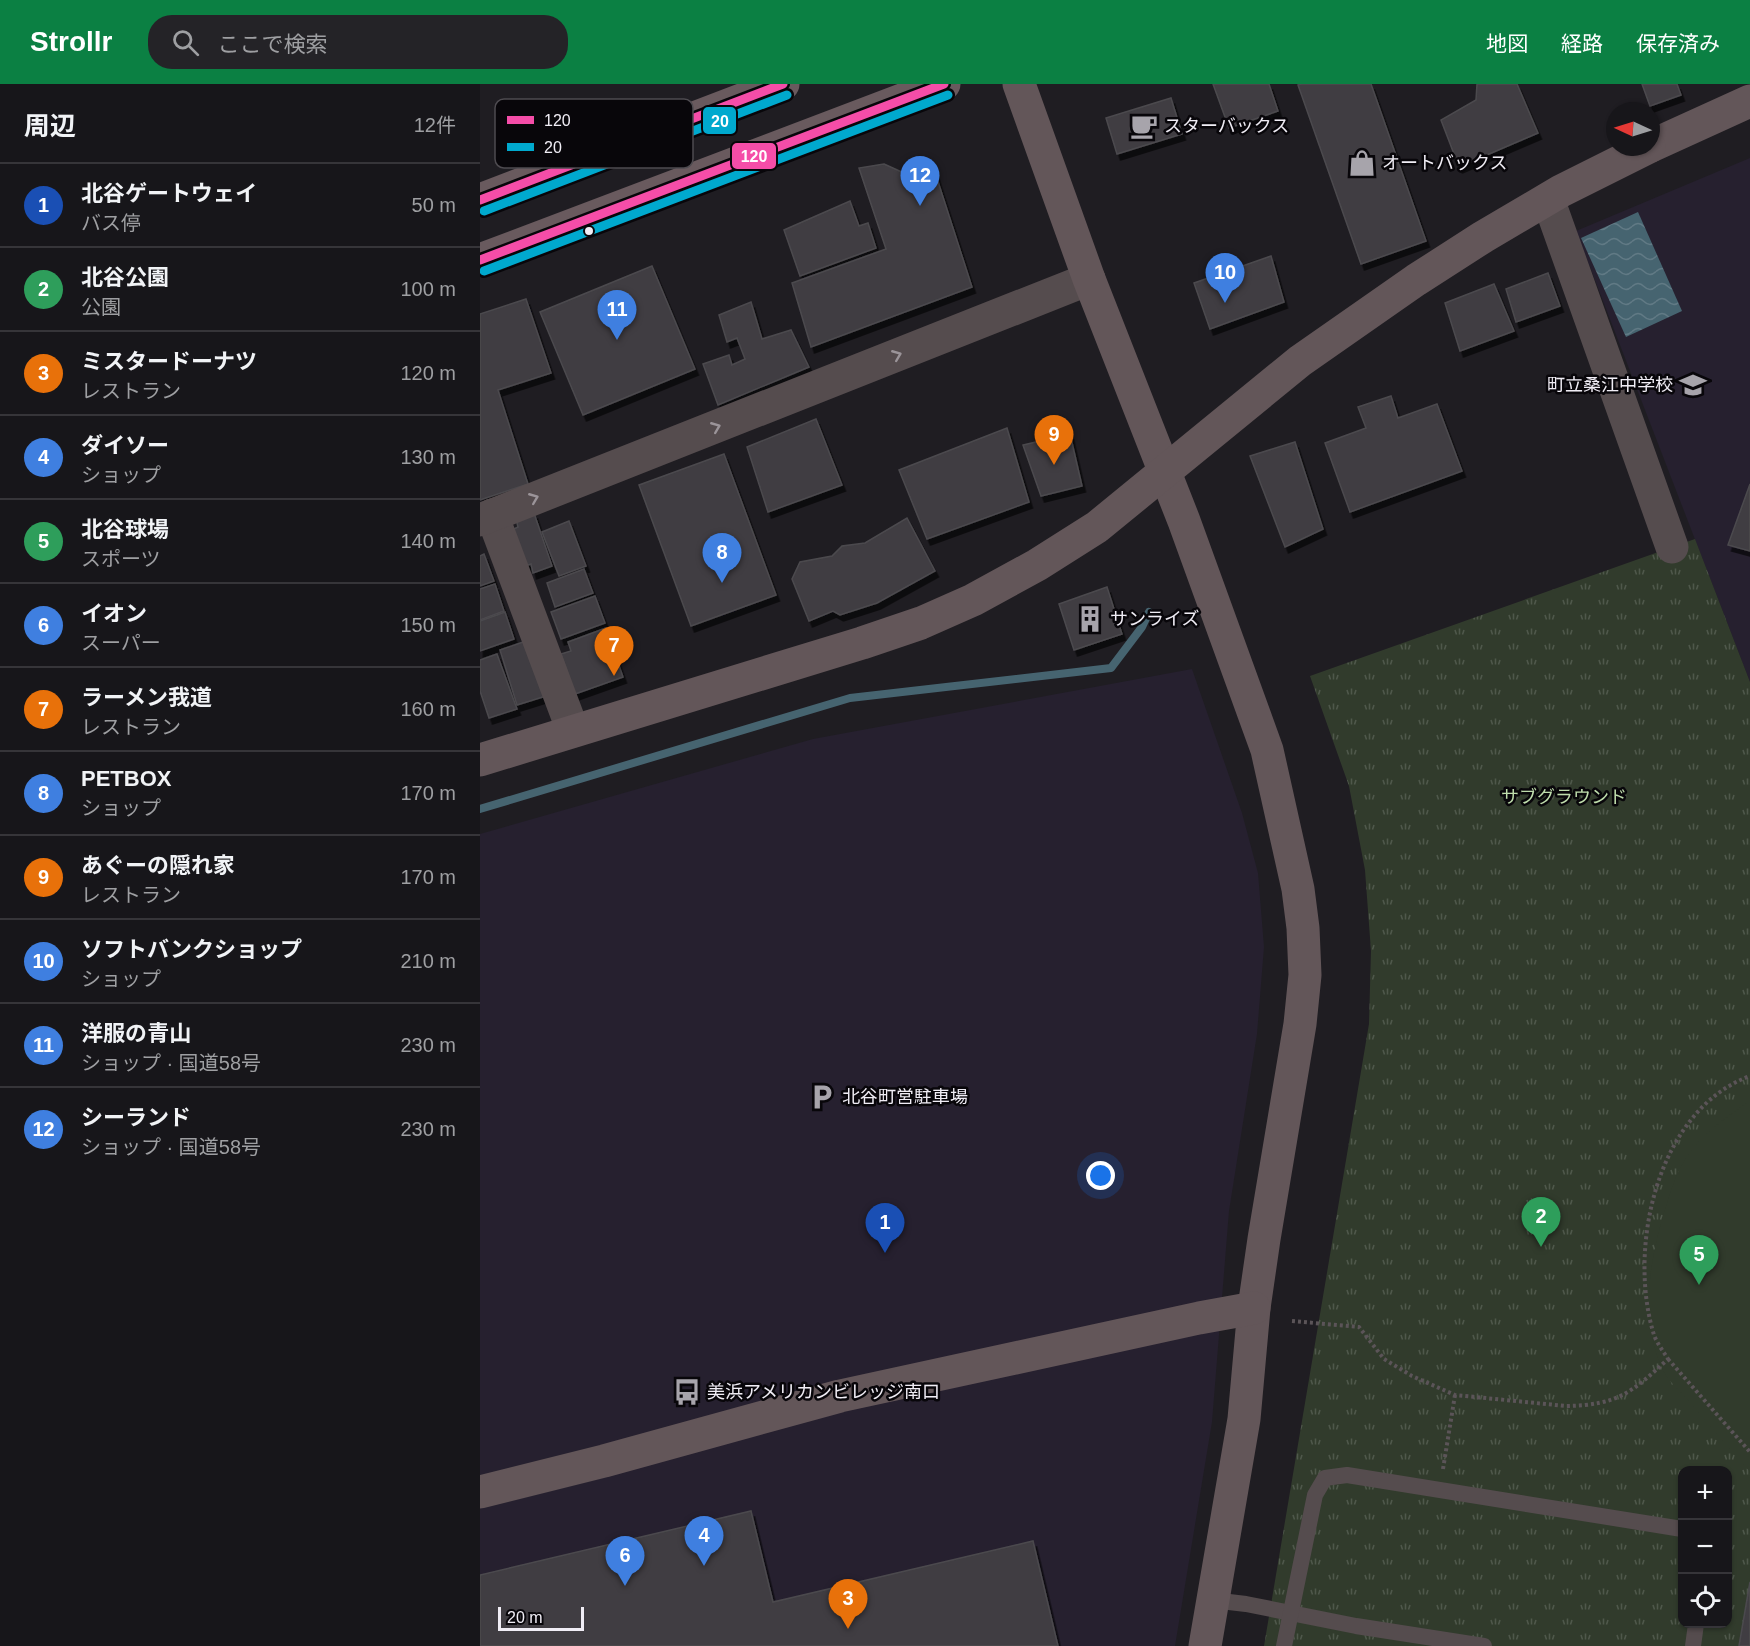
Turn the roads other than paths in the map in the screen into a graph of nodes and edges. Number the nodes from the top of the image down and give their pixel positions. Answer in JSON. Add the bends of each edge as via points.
{"nodes":[{"id":1,"x":783,"y":84,"type":"edge"},
{"id":2,"x":944,"y":84,"type":"edge"},
{"id":3,"x":1019,"y":84,"type":"edge"},
{"id":4,"x":1750,"y":101,"type":"edge"},
{"id":5,"x":693,"y":118,"type":"edge"},
{"id":6,"x":1660,"y":142,"type":"edge"},
{"id":7,"x":1632,"y":156,"type":"edge"},
{"id":8,"x":564,"y":168,"type":"edge"},
{"id":9,"x":1548,"y":199,"type":"junction"},
{"id":10,"x":480,"y":200,"type":"edge"},
{"id":11,"x":480,"y":260,"type":"edge"},
{"id":12,"x":1089,"y":279,"type":"junction"},
{"id":13,"x":1165,"y":473,"type":"junction"},
{"id":14,"x":486,"y":518,"type":"edge"},
{"id":15,"x":1672,"y":547,"type":"dead end"},
{"id":16,"x":573,"y":731,"type":"junction"},
{"id":17,"x":480,"y":760,"type":"edge"},
{"id":18,"x":1254,"y":1308,"type":"junction"},
{"id":19,"x":480,"y":1492,"type":"edge"},
{"id":20,"x":1678,"y":1528,"type":"edge"},
{"id":21,"x":1212,"y":1600,"type":"junction"},
{"id":22,"x":1290,"y":1612,"type":"junction"},
{"id":23,"x":1696,"y":1628,"type":"edge"},
{"id":24,"x":1428,"y":1642,"type":"edge"},
{"id":25,"x":1205,"y":1646,"type":"edge"},
{"id":26,"x":1284,"y":1646,"type":"edge"},
{"id":27,"x":1484,"y":1646,"type":"edge"},
{"id":28,"x":1694,"y":1646,"type":"edge"}],
"edges":[{"from":1,"to":5,"type":"highway"},
{"from":2,"to":11,"type":"highway"},
{"from":3,"to":12,"type":"street"},
{"from":4,"to":6,"type":"street"},
{"from":7,"to":9,"type":"street"},
{"from":8,"to":10,"type":"highway"},
{"from":9,"to":13,"type":"street","via":[[1426,274],[1310,354]]},
{"from":9,"to":15,"type":"street"},
{"from":12,"to":13,"type":"street"},
{"from":14,"to":12,"type":"street","one_way":true},
{"from":13,"to":16,"type":"street","via":[[1096,527],[1037,565],[921,623]]},
{"from":13,"to":18,"type":"street","via":[[1267,750],[1303,928],[1305,975],[1300,1024]]},
{"from":14,"to":16,"type":"street"},
{"from":16,"to":17,"type":"street"},
{"from":18,"to":19,"type":"street","via":[[840,1396]]},
{"from":18,"to":21,"type":"street","via":[[1244,1419]]},
{"from":20,"to":22,"type":"lane","via":[[1347,1475],[1325,1478],[1315,1495]]},
{"from":21,"to":22,"type":"lane"},
{"from":21,"to":25,"type":"street"},
{"from":22,"to":24,"type":"lane"},
{"from":22,"to":26,"type":"lane"},
{"from":23,"to":28,"type":"lane"},
{"from":24,"to":27,"type":"lane"}]}
